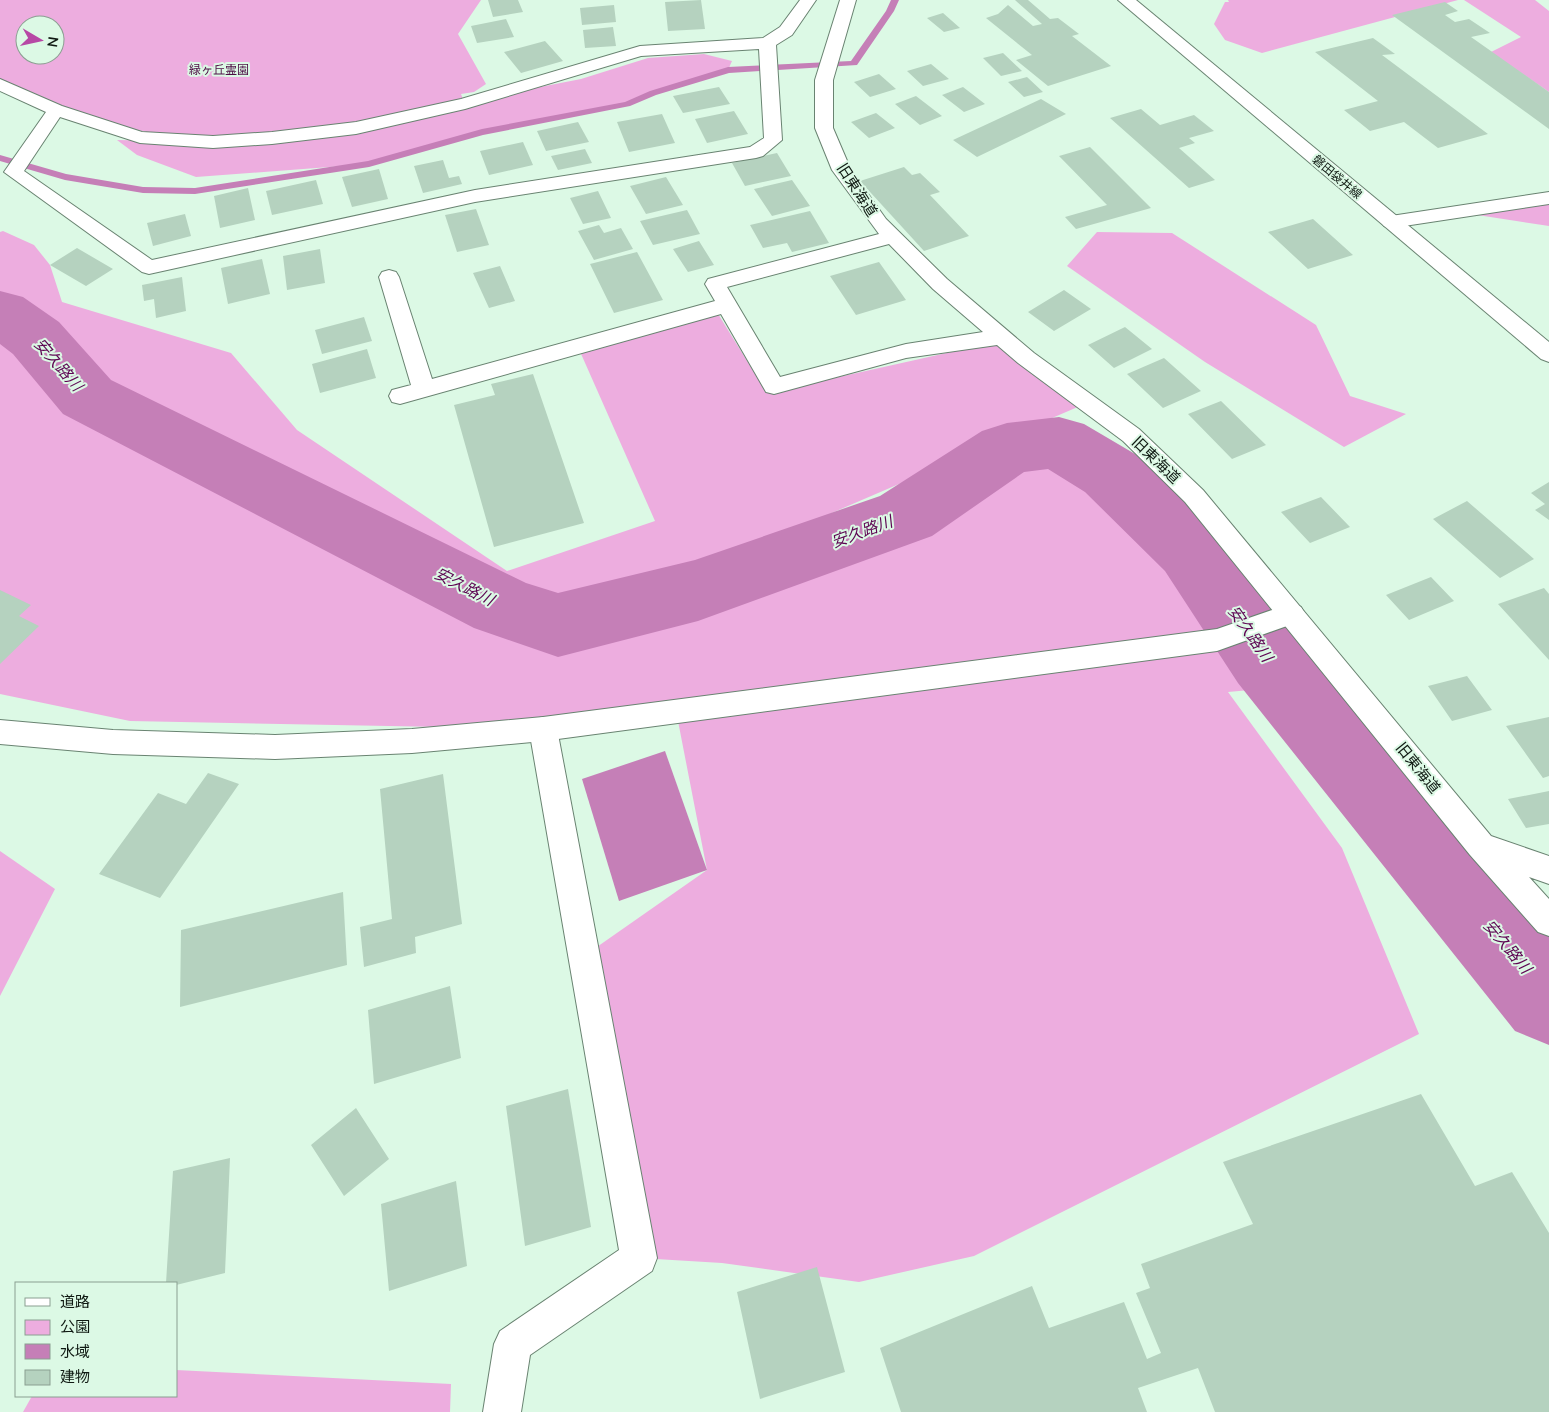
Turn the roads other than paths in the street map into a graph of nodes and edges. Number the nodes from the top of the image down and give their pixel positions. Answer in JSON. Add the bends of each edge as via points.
{"nodes":[{"id":1,"x":808,"y":0,"type":"edge"},
{"id":2,"x":848,"y":0,"type":"edge"},
{"id":3,"x":1126,"y":0,"type":"edge"},
{"id":4,"x":767,"y":43,"type":"junction"},
{"id":5,"x":0,"y":84,"type":"edge"},
{"id":6,"x":56,"y":110,"type":"junction"},
{"id":7,"x":1549,"y":198,"type":"edge"},
{"id":8,"x":1391,"y":222,"type":"junction"},
{"id":9,"x":892,"y":237,"type":"junction"},
{"id":10,"x":389,"y":277,"type":"dead end"},
{"id":11,"x":727,"y":305,"type":"junction"},
{"id":12,"x":1001,"y":336,"type":"junction"},
{"id":13,"x":1549,"y":354,"type":"edge"},
{"id":14,"x":424,"y":390,"type":"junction"},
{"id":15,"x":400,"y":396,"type":"dead end"},
{"id":16,"x":1292,"y":614,"type":"junction"},
{"id":17,"x":543,"y":728,"type":"junction"},
{"id":18,"x":0,"y":732,"type":"edge"},
{"id":19,"x":1480,"y":845,"type":"junction"},
{"id":20,"x":1549,"y":870,"type":"edge"},
{"id":21,"x":1549,"y":922,"type":"edge"},
{"id":22,"x":502,"y":1412,"type":"edge"}],
"edges":[{"from":1,"to":4,"type":"street","via":[[786,31]]},
{"from":2,"to":9,"type":"street","name":"旧東海道","via":[[824,80],[824,128],[842,170],[878,223]]},
{"from":3,"to":8,"type":"street","name":"磐田袋井線"},
{"from":4,"to":6,"type":"street","via":[[640,51],[464,104],[356,128],[272,138],[213,142],[140,137]]},
{"from":4,"to":6,"type":"street","via":[[773,140],[756,152],[475,196],[149,267],[14,172]]},
{"from":5,"to":6,"type":"street"},
{"from":7,"to":8,"type":"street"},
{"from":8,"to":13,"type":"street","name":"磐田袋井線"},
{"from":9,"to":11,"type":"street","via":[[714,284]]},
{"from":9,"to":12,"type":"street","name":"旧東海道","via":[[940,284]]},
{"from":10,"to":14,"type":"street"},
{"from":11,"to":12,"type":"street","via":[[774,386],[906,351]]},
{"from":11,"to":14,"type":"street"},
{"from":12,"to":16,"type":"street","name":"旧東海道","via":[[1131,435],[1194,496]]},
{"from":14,"to":15,"type":"street"},
{"from":16,"to":17,"type":"street","via":[[1218,640]]},
{"from":16,"to":19,"type":"street","name":"旧東海道"},
{"from":17,"to":18,"type":"street","via":[[412,741],[275,747],[113,742]]},
{"from":17,"to":22,"type":"street","via":[[638,1258],[513,1344]]},
{"from":19,"to":20,"type":"street"},
{"from":19,"to":21,"type":"street","name":"旧東海道"}]}
